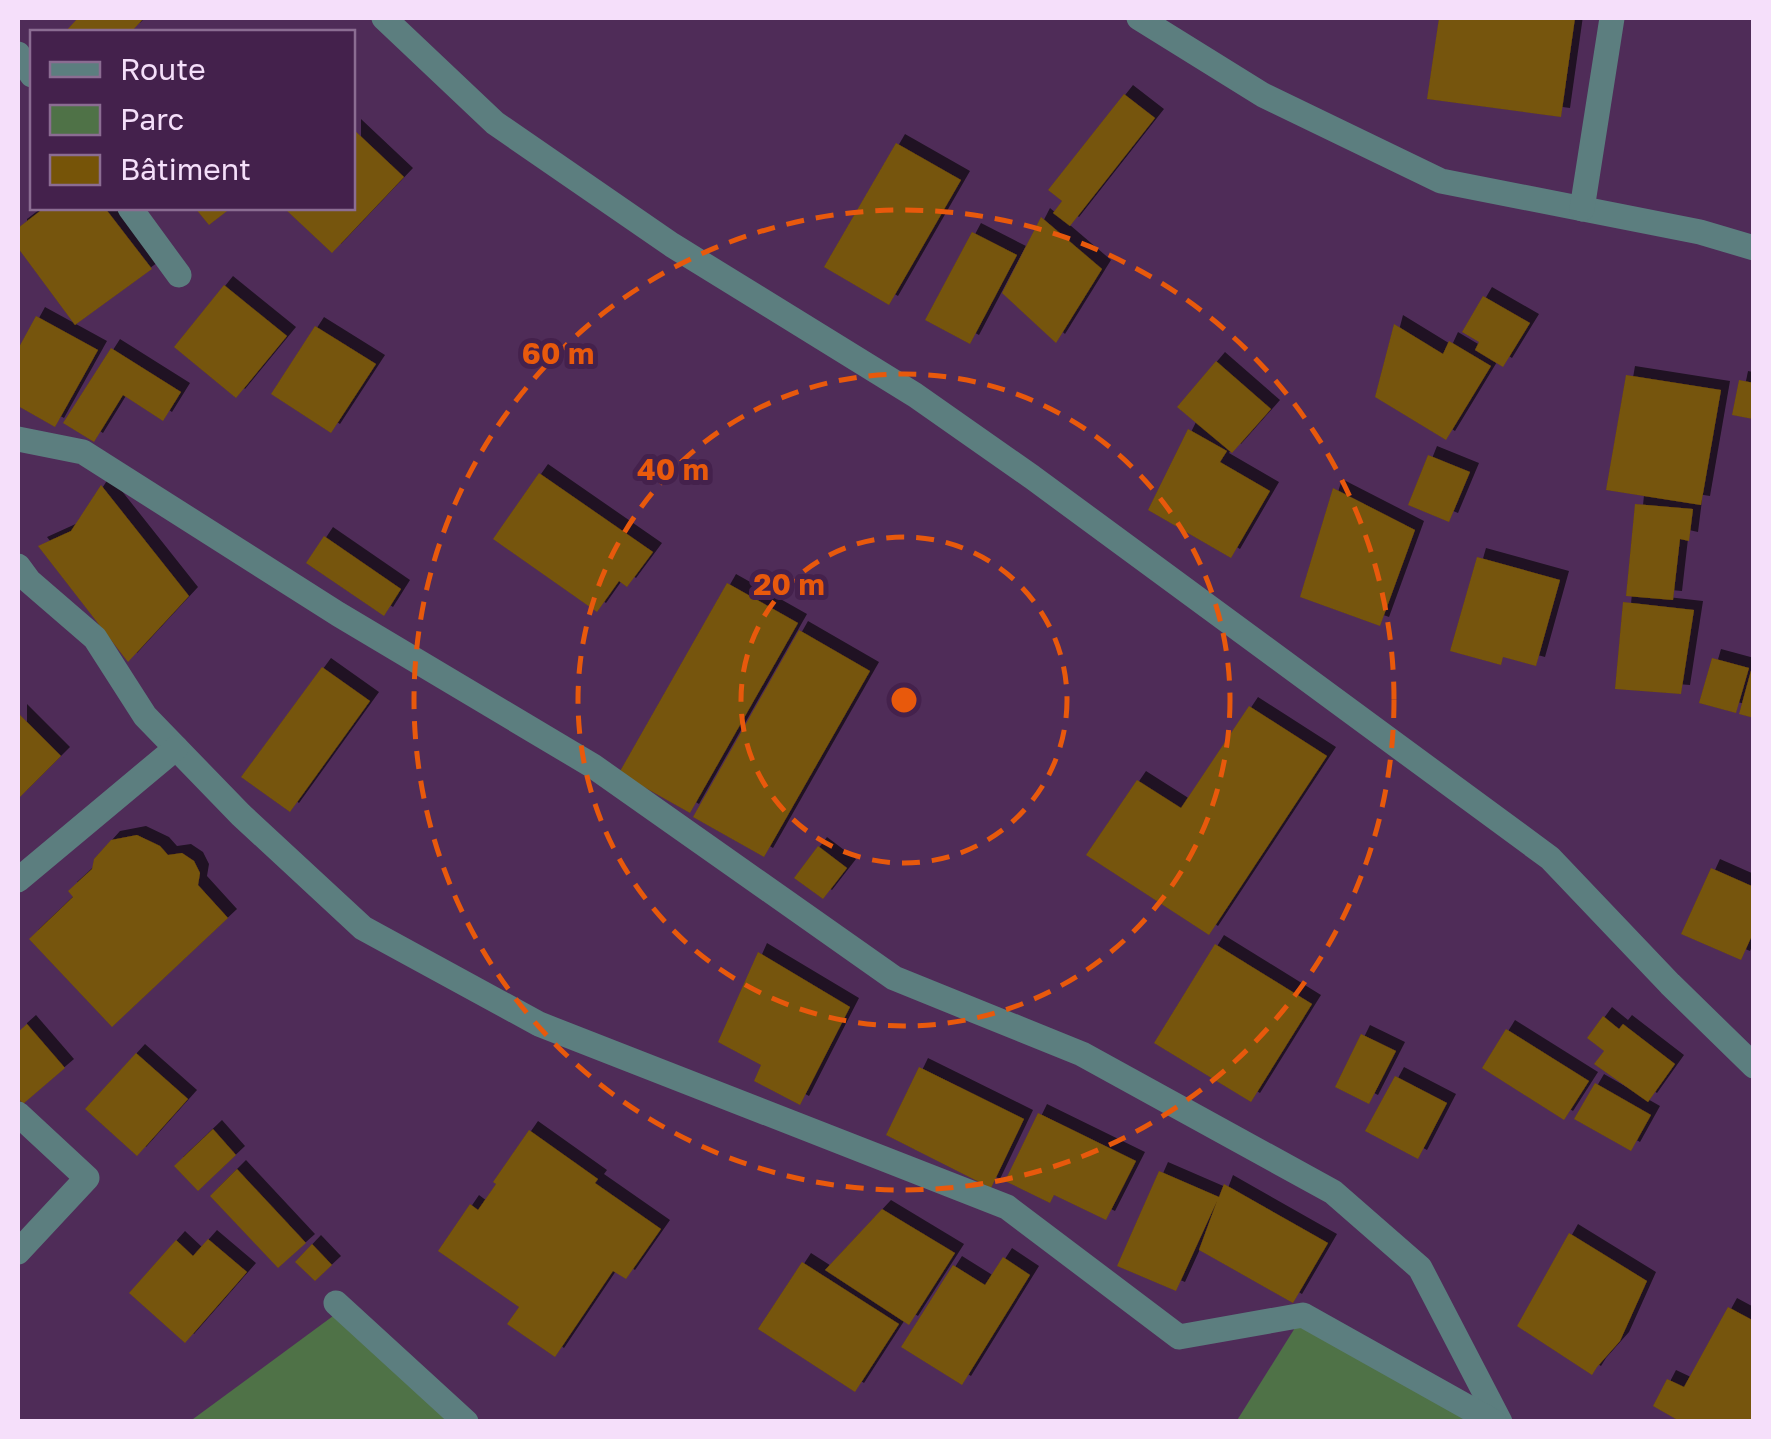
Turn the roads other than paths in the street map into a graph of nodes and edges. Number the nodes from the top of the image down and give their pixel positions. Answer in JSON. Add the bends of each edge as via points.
{"nodes":[{"id":1,"x":384,"y":18,"type":"edge"},
{"id":2,"x":1139,"y":18,"type":"edge"},
{"id":3,"x":1612,"y":18,"type":"edge"},
{"id":4,"x":1582,"y":209,"type":"junction"},
{"id":5,"x":131,"y":210,"type":"edge"},
{"id":6,"x":1754,"y":248,"type":"edge"},
{"id":7,"x":179,"y":275,"type":"dead end"},
{"id":8,"x":18,"y":439,"type":"edge"},
{"id":9,"x":18,"y":566,"type":"edge"},
{"id":10,"x":176,"y":748,"type":"junction"},
{"id":11,"x":18,"y":880,"type":"edge"},
{"id":12,"x":1754,"y":1066,"type":"edge"},
{"id":13,"x":18,"y":1114,"type":"edge"},
{"id":14,"x":18,"y":1252,"type":"edge"},
{"id":15,"x":336,"y":1303,"type":"dead end"},
{"id":16,"x":466,"y":1422,"type":"edge"},
{"id":17,"x":1497,"y":1422,"type":"edge"}],
"edges":[{"from":1,"to":12,"type":"street","via":[[495,123],[1017,466],[1550,858]]},
{"from":2,"to":4,"type":"street","via":[[1263,96],[1440,181]]},
{"from":3,"to":4,"type":"street"},
{"from":4,"to":6,"type":"street"},
{"from":5,"to":7,"type":"street"},
{"from":8,"to":17,"type":"street","via":[[84,452],[593,766],[894,978],[1082,1054],[1333,1192],[1420,1268]]},
{"from":9,"to":10,"type":"street","via":[[95,638],[144,716]]},
{"from":10,"to":11,"type":"street"},
{"from":10,"to":17,"type":"street","via":[[363,928],[539,1024],[1007,1207],[1178,1337],[1303,1315]]},
{"from":13,"to":14,"type":"street","via":[[86,1178]]},
{"from":15,"to":16,"type":"street"}]}
